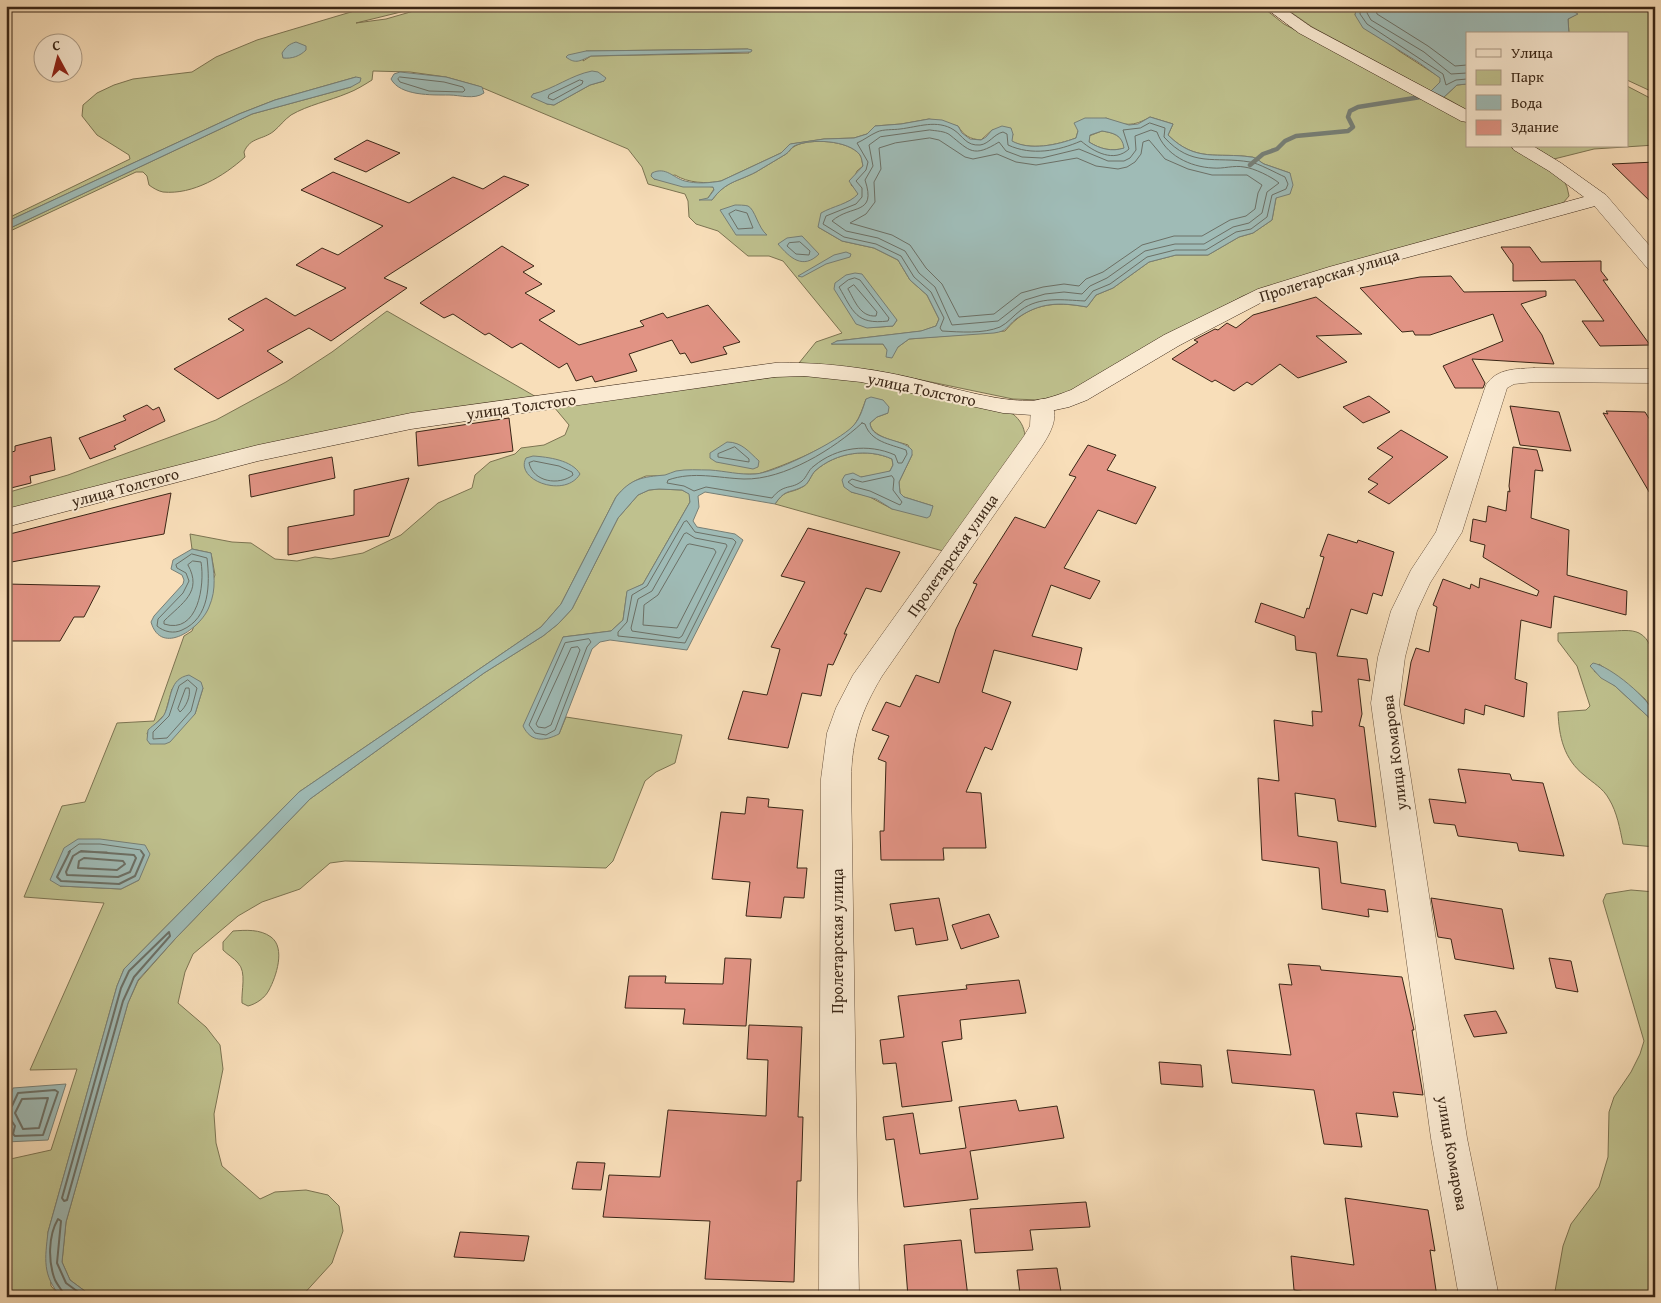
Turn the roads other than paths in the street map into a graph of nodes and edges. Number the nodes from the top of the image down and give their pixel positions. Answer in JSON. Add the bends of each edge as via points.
{"nodes":[{"id":1,"x":1270,"y":6,"type":"edge"},
{"id":2,"x":1464,"y":115,"type":"edge"},
{"id":3,"x":1523,"y":148,"type":"edge"},
{"id":4,"x":1599,"y":199,"type":"junction"},
{"id":5,"x":1655,"y":265,"type":"edge"},
{"id":6,"x":1655,"y":376,"type":"edge"},
{"id":7,"x":1042,"y":406,"type":"junction"},
{"id":8,"x":6,"y":518,"type":"edge"},
{"id":9,"x":839,"y":1297,"type":"edge"},
{"id":10,"x":1479,"y":1297,"type":"edge"}],
"edges":[{"from":1,"to":2,"type":"main road","via":[[1305,30]]},
{"from":3,"to":4,"type":"main road"},
{"from":4,"to":5,"type":"main road"},
{"from":4,"to":7,"type":"main road","name":"Пролетарская улица","via":[[1265,293],[1172,340],[1079,395]]},
{"from":6,"to":10,"type":"main road","name":"улица Комарова","via":[[1534,375],[1508,377],[1497,385],[1449,532],[1415,585],[1387,672],[1385,703],[1442,1088]]},
{"from":7,"to":8,"type":"main road","name":"улица Толстого","via":[[1003,406],[864,376],[814,370],[776,370],[362,430],[221,462]]},
{"from":7,"to":9,"type":"main road","name":"Пролетарская улица","via":[[1042,426],[1034,440],[872,668],[853,700],[839,734],[836,779]]}]}
